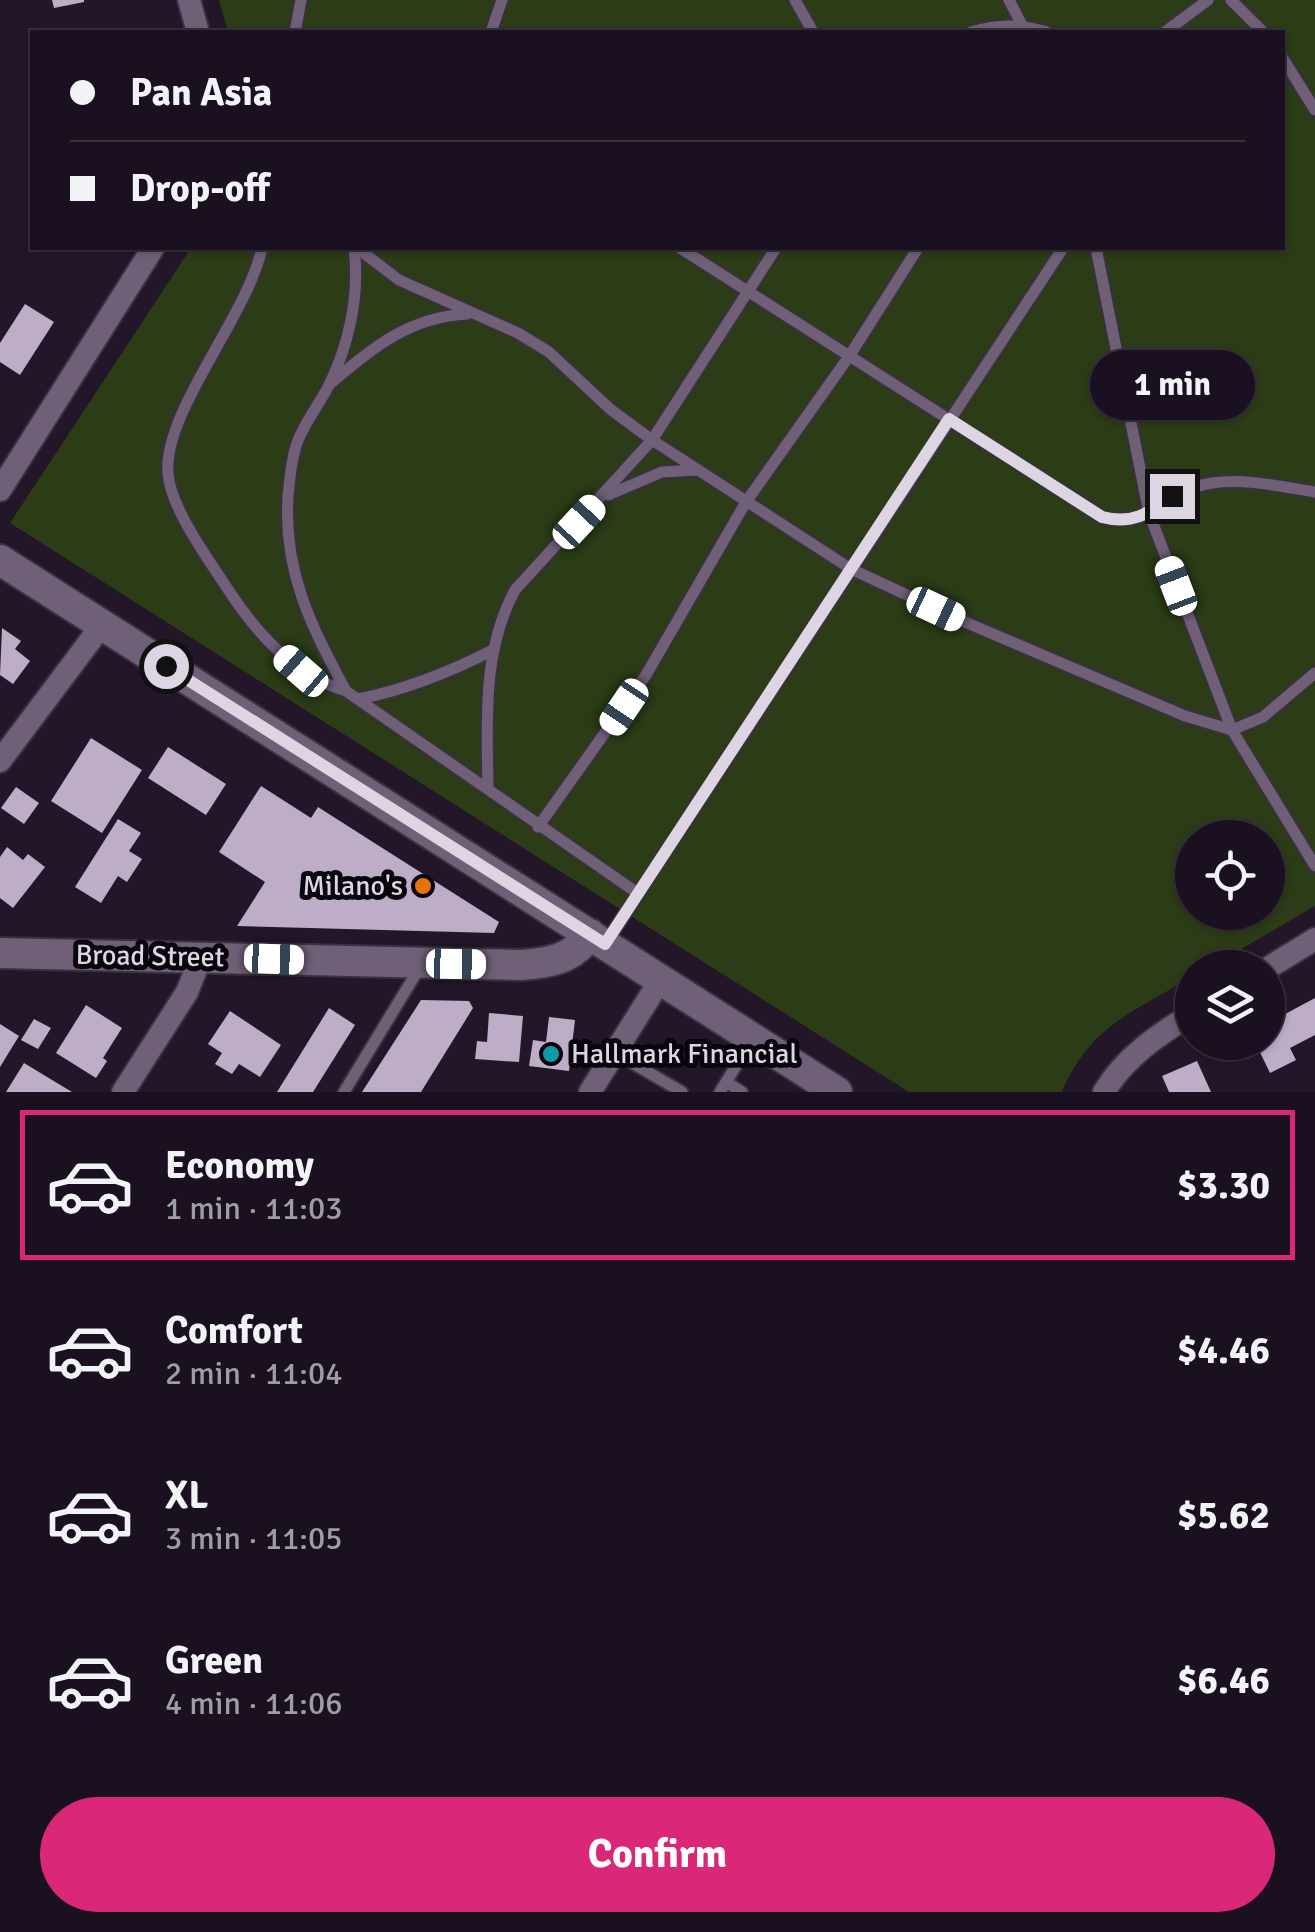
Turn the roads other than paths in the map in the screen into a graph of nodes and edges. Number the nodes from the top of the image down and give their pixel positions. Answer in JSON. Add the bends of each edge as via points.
{"nodes":[{"id":1,"x":189,"y":0,"type":"edge"},
{"id":2,"x":301,"y":0,"type":"edge"},
{"id":3,"x":502,"y":0,"type":"edge"},
{"id":4,"x":795,"y":0,"type":"edge"},
{"id":5,"x":1008,"y":0,"type":"edge"},
{"id":6,"x":1208,"y":0,"type":"edge"},
{"id":7,"x":1232,"y":0,"type":"edge"},
{"id":8,"x":1022,"y":24,"type":"junction"},
{"id":9,"x":197,"y":30,"type":"edge"},
{"id":10,"x":295,"y":30,"type":"edge"},
{"id":11,"x":492,"y":30,"type":"edge"},
{"id":12,"x":812,"y":30,"type":"edge"},
{"id":13,"x":979,"y":30,"type":"edge"},
{"id":14,"x":1041,"y":30,"type":"edge"},
{"id":15,"x":1168,"y":30,"type":"edge"},
{"id":16,"x":1260,"y":30,"type":"edge"},
{"id":17,"x":1285,"y":63,"type":"edge"},
{"id":18,"x":1315,"y":110,"type":"edge"},
{"id":19,"x":151,"y":250,"type":"edge"},
{"id":20,"x":261,"y":250,"type":"edge"},
{"id":21,"x":355,"y":250,"type":"edge"},
{"id":22,"x":358,"y":250,"type":"edge"},
{"id":23,"x":683,"y":250,"type":"edge"},
{"id":24,"x":775,"y":250,"type":"edge"},
{"id":25,"x":917,"y":250,"type":"edge"},
{"id":26,"x":1062,"y":250,"type":"edge"},
{"id":27,"x":1096,"y":250,"type":"edge"},
{"id":28,"x":748,"y":290,"type":"junction"},
{"id":29,"x":473,"y":313,"type":"junction"},
{"id":30,"x":850,"y":355,"type":"junction"},
{"id":31,"x":328,"y":386,"type":"junction"},
{"id":32,"x":949,"y":419,"type":"junction"},
{"id":33,"x":652,"y":440,"type":"junction"},
{"id":34,"x":697,"y":470,"type":"junction"},
{"id":35,"x":0,"y":490,"type":"edge"},
{"id":36,"x":1315,"y":492,"type":"edge"},
{"id":37,"x":600,"y":500,"type":"junction"},
{"id":38,"x":746,"y":502,"type":"junction"},
{"id":39,"x":1149,"y":513,"type":"junction"},
{"id":40,"x":0,"y":560,"type":"edge"},
{"id":41,"x":851,"y":569,"type":"junction"},
{"id":42,"x":102,"y":626,"type":"junction"},
{"id":43,"x":492,"y":650,"type":"junction"},
{"id":44,"x":1315,"y":673,"type":"edge"},
{"id":45,"x":346,"y":691,"type":"junction"},
{"id":46,"x":358,"y":699,"type":"junction"},
{"id":47,"x":1232,"y":730,"type":"junction"},
{"id":48,"x":0,"y":761,"type":"edge"},
{"id":49,"x":488,"y":788,"type":"junction"},
{"id":50,"x":538,"y":827,"type":"junction"},
{"id":51,"x":1315,"y":866,"type":"edge"},
{"id":52,"x":636,"y":892,"type":"junction"},
{"id":53,"x":598,"y":939,"type":"junction"},
{"id":54,"x":1315,"y":939,"type":"edge"},
{"id":55,"x":0,"y":953,"type":"edge"},
{"id":56,"x":201,"y":957,"type":"junction"},
{"id":57,"x":1285,"y":958,"type":"edge"},
{"id":58,"x":422,"y":963,"type":"junction"},
{"id":59,"x":661,"y":979,"type":"junction"},
{"id":60,"x":1175,"y":1026,"type":"edge"},
{"id":61,"x":754,"y":1038,"type":"junction"},
{"id":62,"x":615,"y":1053,"type":"junction"},
{"id":63,"x":723,"y":1087,"type":"edge"},
{"id":64,"x":123,"y":1092,"type":"edge"},
{"id":65,"x":344,"y":1092,"type":"edge"},
{"id":66,"x":590,"y":1092,"type":"edge"},
{"id":67,"x":682,"y":1092,"type":"edge"},
{"id":68,"x":742,"y":1092,"type":"edge"},
{"id":69,"x":837,"y":1092,"type":"edge"},
{"id":70,"x":1104,"y":1092,"type":"edge"}],
"edges":[{"from":1,"to":9,"type":"street"},
{"from":2,"to":10,"type":"lane"},
{"from":3,"to":11,"type":"lane"},
{"from":4,"to":12,"type":"lane"},
{"from":5,"to":8,"type":"lane"},
{"from":6,"to":15,"type":"lane"},
{"from":7,"to":16,"type":"lane"},
{"from":8,"to":13,"type":"lane"},
{"from":8,"to":14,"type":"lane"},
{"from":17,"to":18,"type":"lane"},
{"from":19,"to":35,"type":"street"},
{"from":20,"to":45,"type":"lane","via":[[233,322],[178,424],[168,474],[203,550],[270,644],[301,671]]},
{"from":21,"to":31,"type":"lane","via":[[354,307]]},
{"from":22,"to":29,"type":"lane","via":[[400,280]]},
{"from":23,"to":28,"type":"lane"},
{"from":24,"to":28,"type":"lane"},
{"from":25,"to":30,"type":"lane"},
{"from":26,"to":32,"type":"lane"},
{"from":27,"to":39,"type":"lane"},
{"from":28,"to":30,"type":"lane"},
{"from":28,"to":33,"type":"lane"},
{"from":29,"to":31,"type":"lane","via":[[421,321],[398,332]]},
{"from":29,"to":33,"type":"lane","via":[[549,352]]},
{"from":30,"to":32,"type":"lane"},
{"from":30,"to":38,"type":"lane"},
{"from":31,"to":45,"type":"lane","via":[[292,458],[287,537],[317,638]]},
{"from":32,"to":39,"type":"lane","via":[[1102,517],[1120,522]]},
{"from":32,"to":41,"type":"lane"},
{"from":33,"to":34,"type":"lane"},
{"from":33,"to":37,"type":"lane"},
{"from":34,"to":37,"type":"lane","via":[[662,472]]},
{"from":34,"to":38,"type":"lane"},
{"from":36,"to":39,"type":"lane","via":[[1215,482],[1172,496]]},
{"from":37,"to":43,"type":"lane","via":[[514,590]]},
{"from":38,"to":41,"type":"lane"},
{"from":38,"to":50,"type":"lane","via":[[646,675]]},
{"from":39,"to":47,"type":"lane"},
{"from":40,"to":42,"type":"main road"},
{"from":41,"to":47,"type":"lane","via":[[1185,716]]},
{"from":41,"to":52,"type":"lane"},
{"from":42,"to":48,"type":"street"},
{"from":42,"to":53,"type":"main road"},
{"from":43,"to":46,"type":"lane","via":[[390,693]]},
{"from":43,"to":49,"type":"lane"},
{"from":44,"to":47,"type":"lane","via":[[1263,717]]},
{"from":45,"to":46,"type":"lane"},
{"from":46,"to":49,"type":"lane"},
{"from":47,"to":51,"type":"lane"},
{"from":49,"to":50,"type":"lane"},
{"from":50,"to":52,"type":"lane"},
{"from":52,"to":53,"type":"lane"},
{"from":53,"to":58,"type":"main road","name":"Broad Street","via":[[541,964]]},
{"from":53,"to":59,"type":"main road"},
{"from":54,"to":57,"type":"street"},
{"from":55,"to":56,"type":"main road","name":"Broad Street"},
{"from":56,"to":58,"type":"main road","name":"Broad Street"},
{"from":56,"to":64,"type":"street","via":[[187,992]]},
{"from":58,"to":65,"type":"lane"},
{"from":59,"to":61,"type":"main road"},
{"from":59,"to":62,"type":"street"},
{"from":60,"to":70,"type":"street","via":[[1134,1055]]},
{"from":61,"to":63,"type":"lane"},
{"from":61,"to":69,"type":"main road"},
{"from":62,"to":66,"type":"street"},
{"from":62,"to":67,"type":"lane"},
{"from":63,"to":68,"type":"lane"}]}
